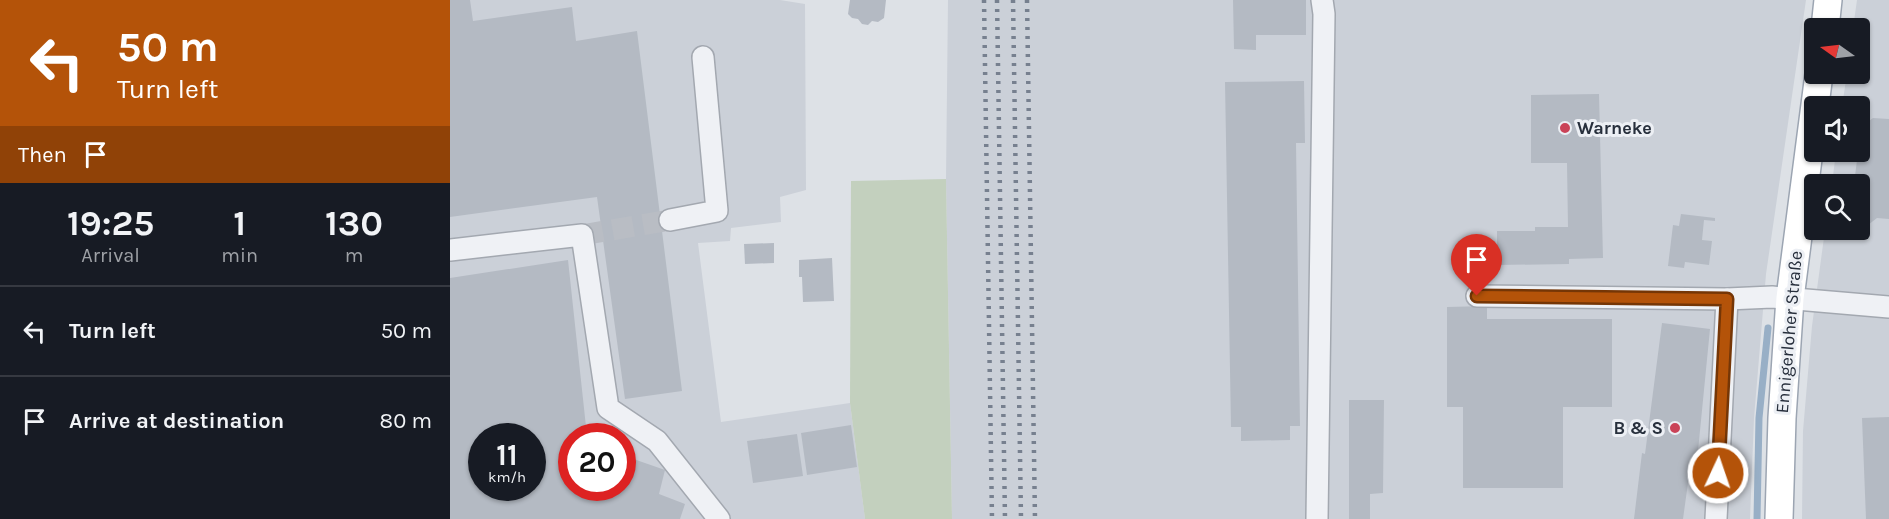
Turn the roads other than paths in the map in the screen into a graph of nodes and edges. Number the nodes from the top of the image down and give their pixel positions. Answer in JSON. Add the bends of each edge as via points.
{"nodes":[{"id":1,"x":1322,"y":0,"type":"edge"},
{"id":2,"x":1828,"y":0,"type":"edge"},
{"id":3,"x":1826,"y":18,"type":"edge"},
{"id":4,"x":703,"y":57,"type":"dead end"},
{"id":5,"x":1818,"y":84,"type":"edge"},
{"id":6,"x":670,"y":220,"type":"tunnel mouth"},
{"id":7,"x":450,"y":250,"type":"edge"},
{"id":8,"x":1477,"y":296,"type":"dead end"},
{"id":9,"x":1790,"y":298,"type":"junction"},
{"id":10,"x":1727,"y":299,"type":"junction"},
{"id":11,"x":1889,"y":307,"type":"edge"},
{"id":12,"x":719,"y":519,"type":"edge"},
{"id":13,"x":1317,"y":519,"type":"edge"},
{"id":14,"x":1716,"y":519,"type":"edge"},
{"id":15,"x":1779,"y":519,"type":"edge"}],
"edges":[{"from":1,"to":13,"type":"street"},
{"from":2,"to":3,"type":"main road"},
{"from":4,"to":6,"type":"street","via":[[717,211]]},
{"from":5,"to":9,"type":"main road","name":"Ennigerloher Straße"},
{"from":7,"to":12,"type":"street","via":[[582,235],[608,408],[657,441]]},
{"from":8,"to":10,"type":"street"},
{"from":9,"to":10,"type":"street"},
{"from":9,"to":11,"type":"street"},
{"from":9,"to":15,"type":"main road","name":"Ennigerloher Straße"},
{"from":10,"to":14,"type":"street"}]}
